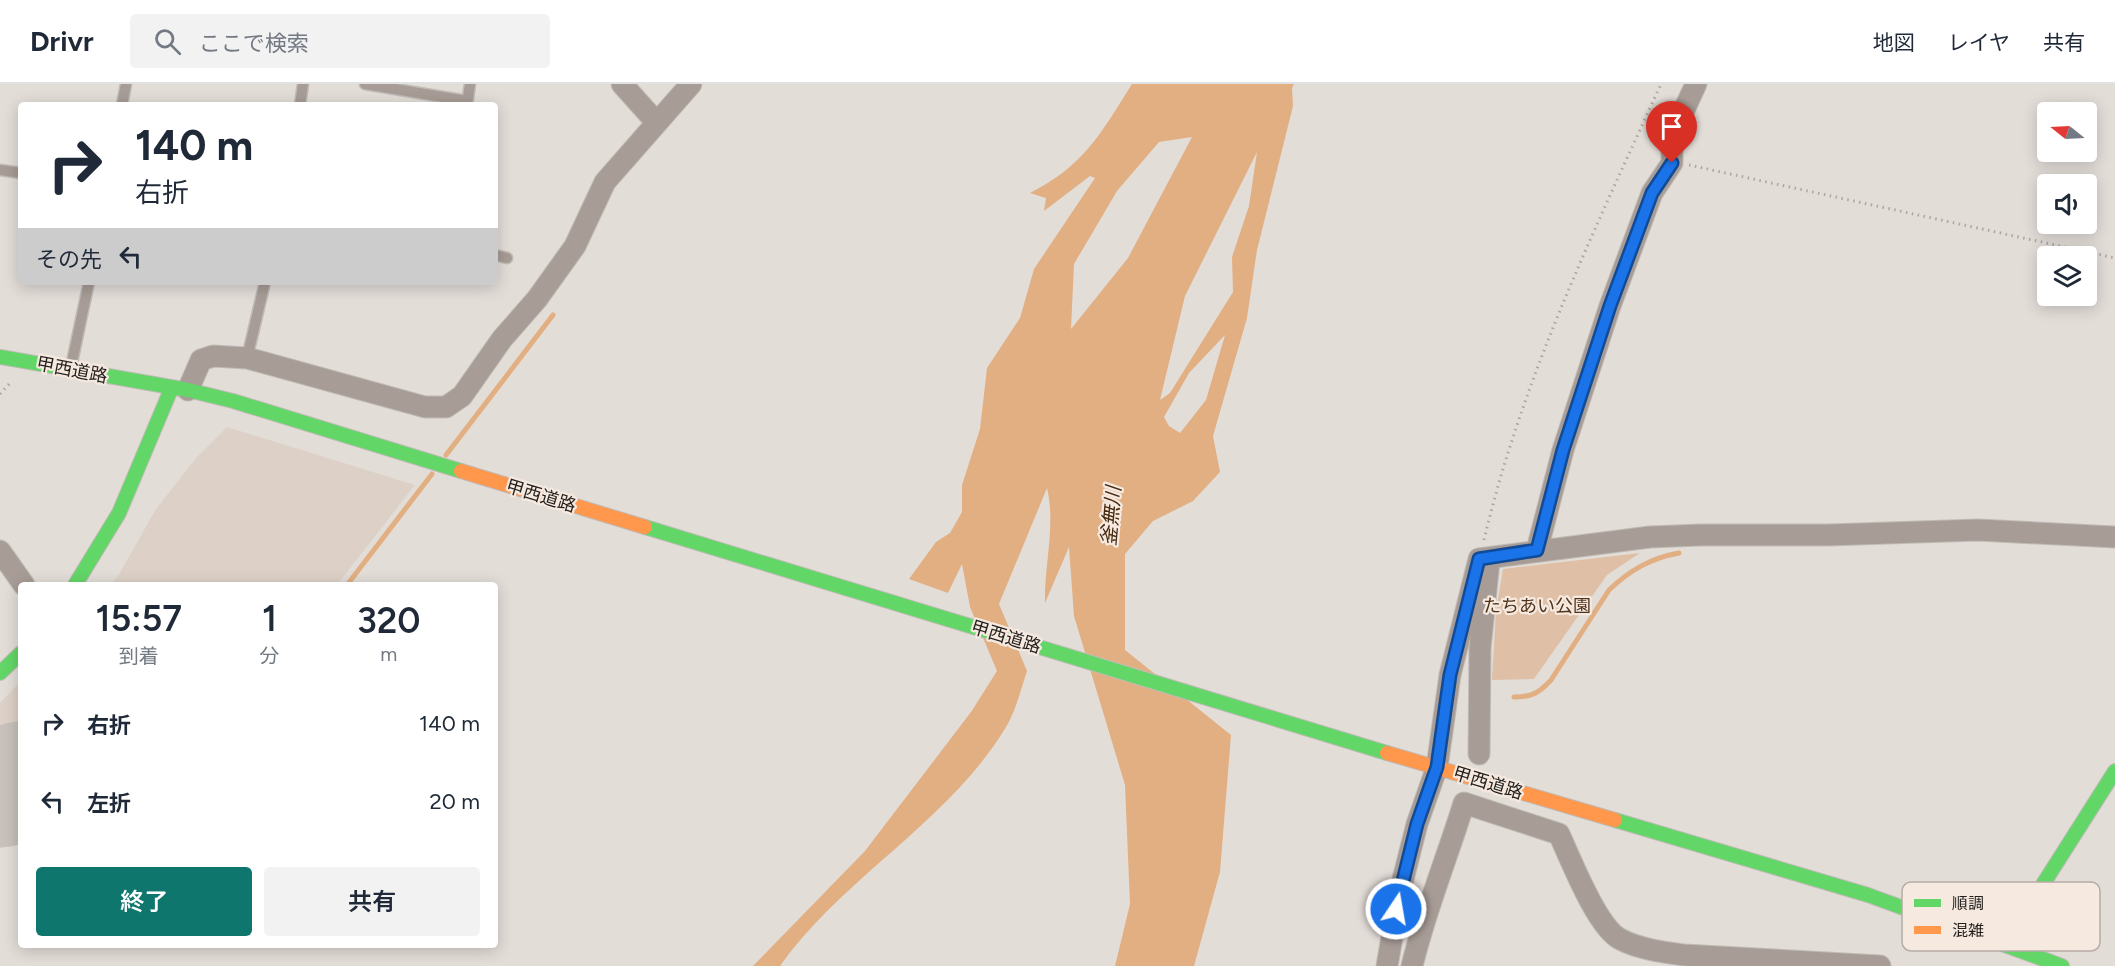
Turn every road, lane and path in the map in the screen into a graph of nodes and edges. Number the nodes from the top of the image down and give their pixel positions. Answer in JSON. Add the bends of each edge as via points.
{"nodes":[{"id":1,"x":126,"y":84,"type":"edge"},
{"id":2,"x":303,"y":84,"type":"edge"},
{"id":3,"x":365,"y":84,"type":"edge"},
{"id":4,"x":470,"y":84,"type":"edge"},
{"id":5,"x":622,"y":84,"type":"edge"},
{"id":6,"x":691,"y":84,"type":"edge"},
{"id":7,"x":1661,"y":84,"type":"edge"},
{"id":8,"x":1696,"y":84,"type":"edge"},
{"id":9,"x":123,"y":102,"type":"edge"},
{"id":10,"x":300,"y":102,"type":"edge"},
{"id":11,"x":462,"y":102,"type":"edge"},
{"id":12,"x":467,"y":102,"type":"edge"},
{"id":13,"x":657,"y":123,"type":"junction"},
{"id":14,"x":1672,"y":163,"type":"junction"},
{"id":15,"x":0,"y":170,"type":"edge"},
{"id":16,"x":18,"y":173,"type":"edge"},
{"id":17,"x":498,"y":256,"type":"edge"},
{"id":18,"x":507,"y":258,"type":"dead end"},
{"id":19,"x":2115,"y":258,"type":"edge"},
{"id":20,"x":88,"y":285,"type":"edge"},
{"id":21,"x":265,"y":285,"type":"edge"},
{"id":22,"x":0,"y":357,"type":"edge"},
{"id":23,"x":247,"y":358,"type":"junction"},
{"id":24,"x":70,"y":371,"type":"junction"},
{"id":25,"x":180,"y":389,"type":"junction"},
{"id":26,"x":2115,"y":537,"type":"edge"},
{"id":27,"x":1537,"y":550,"type":"junction"},
{"id":28,"x":0,"y":551,"type":"edge"},
{"id":29,"x":1484,"y":559,"type":"junction"},
{"id":30,"x":22,"y":582,"type":"edge"},
{"id":31,"x":77,"y":582,"type":"edge"},
{"id":32,"x":18,"y":656,"type":"edge"},
{"id":33,"x":0,"y":674,"type":"edge"},
{"id":34,"x":1479,"y":754,"type":"dead end"},
{"id":35,"x":1437,"y":767,"type":"junction"},
{"id":36,"x":2115,"y":771,"type":"edge"},
{"id":37,"x":2044,"y":882,"type":"edge"},
{"id":38,"x":1902,"y":907,"type":"edge"},
{"id":39,"x":2014,"y":951,"type":"edge"},
{"id":40,"x":2023,"y":951,"type":"edge"},
{"id":41,"x":1724,"y":961,"type":"edge"},
{"id":42,"x":1797,"y":963,"type":"edge"},
{"id":43,"x":1387,"y":966,"type":"edge"},
{"id":44,"x":1412,"y":966,"type":"edge"},
{"id":45,"x":1880,"y":966,"type":"edge"},
{"id":46,"x":2034,"y":966,"type":"edge"},
{"id":47,"x":2062,"y":966,"type":"edge"}],
"edges":[{"from":1,"to":9,"type":"lane"},
{"from":2,"to":10,"type":"lane"},
{"from":3,"to":11,"type":"lane"},
{"from":4,"to":12,"type":"lane"},
{"from":5,"to":13,"type":"street"},
{"from":6,"to":13,"type":"street"},
{"from":7,"to":29,"type":"path","via":[[1555,318],[1497,484]]},
{"from":8,"to":14,"type":"street","via":[[1672,136]]},
{"from":13,"to":23,"type":"street","via":[[605,182],[574,246],[537,299],[502,339],[462,396],[446,407],[426,407]]},
{"from":14,"to":19,"type":"path"},
{"from":14,"to":27,"type":"street","via":[[1652,193],[1610,306],[1563,450]]},
{"from":15,"to":16,"type":"lane"},
{"from":17,"to":18,"type":"lane"},
{"from":20,"to":24,"type":"lane"},
{"from":21,"to":23,"type":"lane"},
{"from":22,"to":24,"type":"main road","name":"甲西道路"},
{"from":23,"to":25,"type":"street","via":[[213,356],[201,360]]},
{"from":24,"to":25,"type":"main road","name":"甲西道路"},
{"from":25,"to":31,"type":"main road","via":[[103,546]]},
{"from":25,"to":35,"type":"main road","name":"甲西道路"},
{"from":26,"to":27,"type":"street","via":[[1978,530],[1700,535]]},
{"from":27,"to":29,"type":"street"},
{"from":28,"to":30,"type":"street"},
{"from":29,"to":34,"type":"street"},
{"from":29,"to":35,"type":"street","via":[[1450,675]]},
{"from":32,"to":33,"type":"main road"},
{"from":35,"to":38,"type":"main road","name":"甲西道路"},
{"from":35,"to":43,"type":"street","via":[[1400,891]]},
{"from":36,"to":37,"type":"main road"},
{"from":39,"to":46,"type":"main road","name":"甲西道路"},
{"from":40,"to":47,"type":"main road","name":"甲西道路"},
{"from":41,"to":42,"type":"street"},
{"from":41,"to":44,"type":"street","via":[[1658,951],[1619,938],[1605,927],[1559,834],[1464,803]]},
{"from":42,"to":45,"type":"street"}]}
